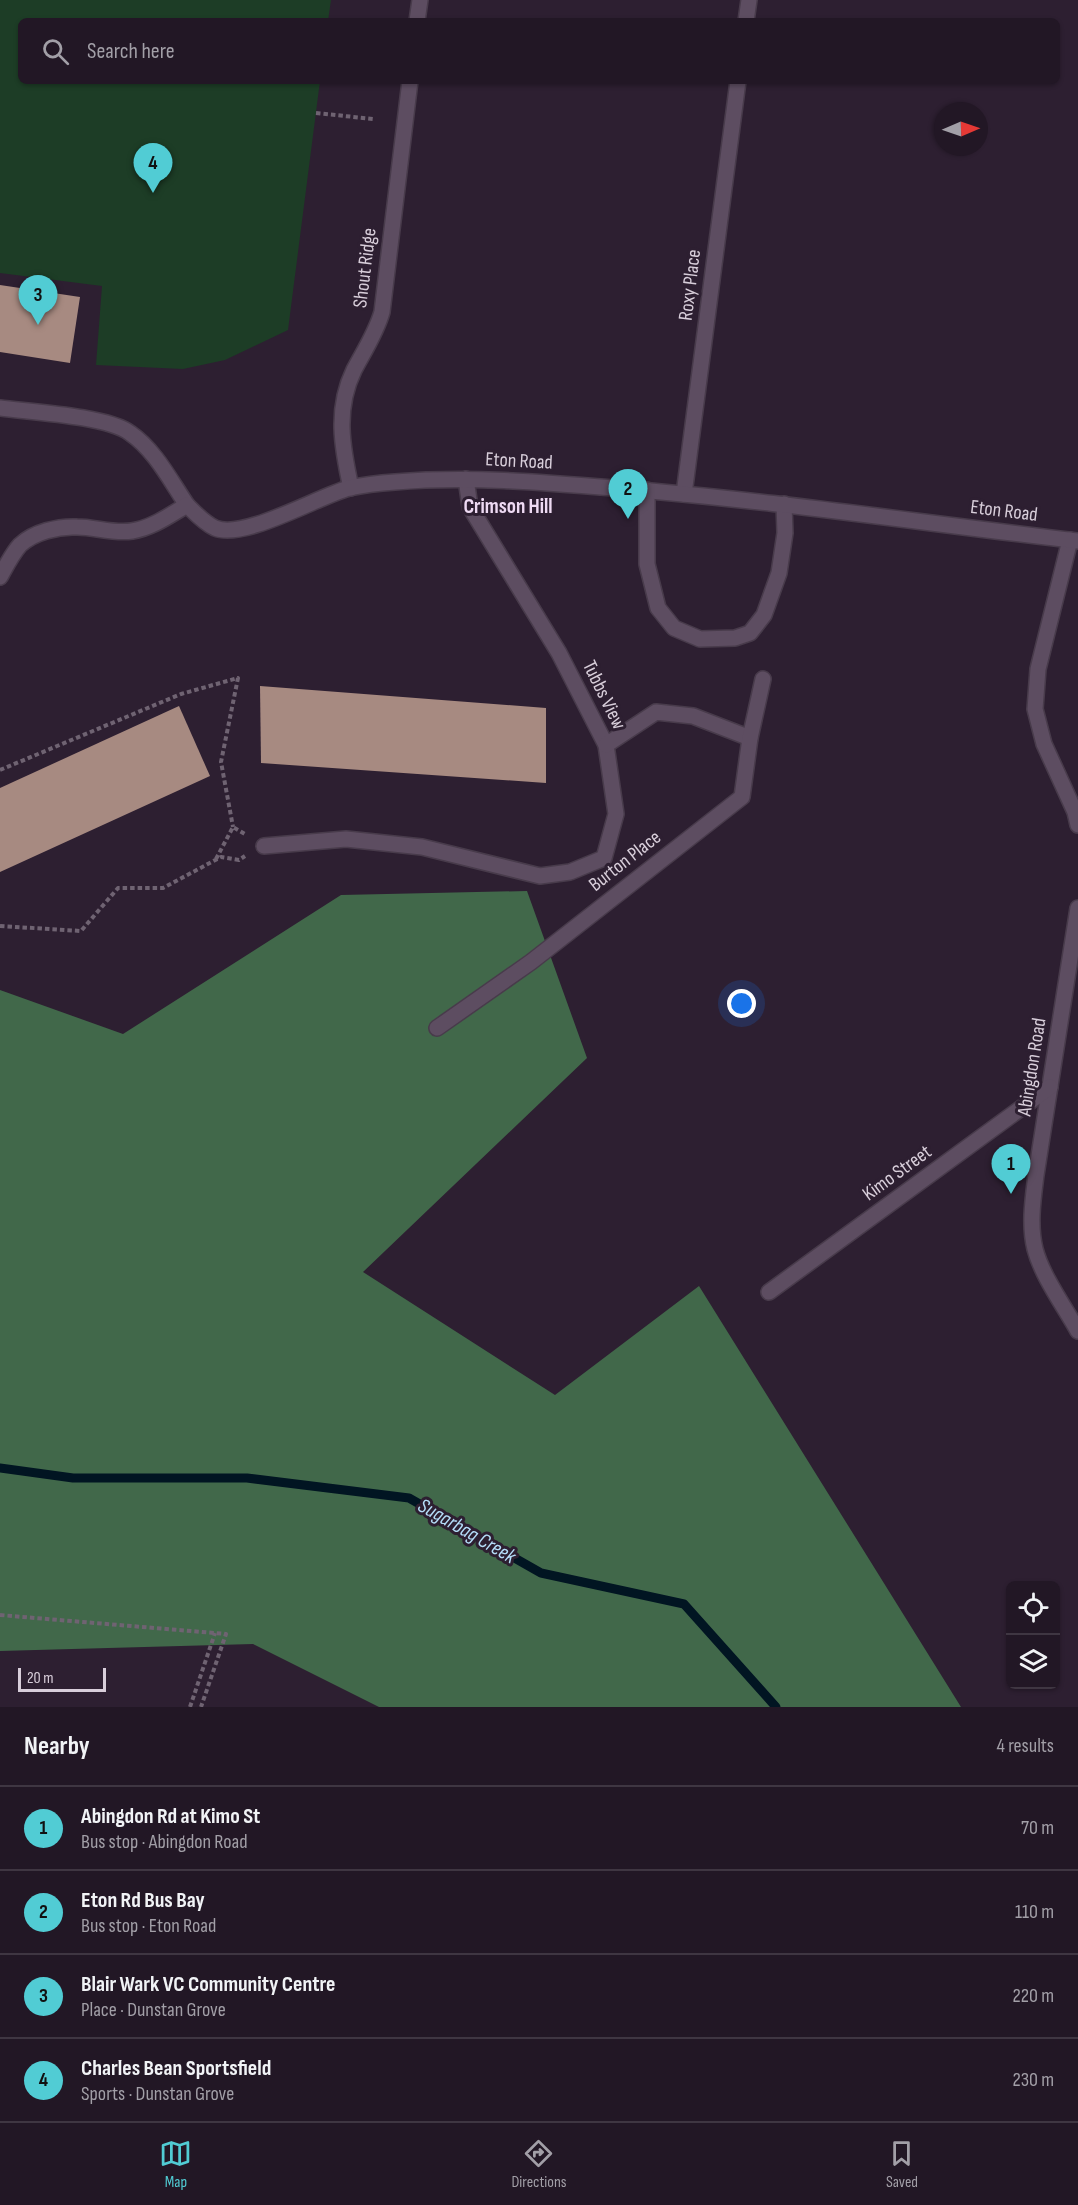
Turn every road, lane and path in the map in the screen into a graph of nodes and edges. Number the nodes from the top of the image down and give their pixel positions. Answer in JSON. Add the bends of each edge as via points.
{"nodes":[{"id":1,"x":420,"y":0,"type":"edge"},
{"id":2,"x":749,"y":0,"type":"edge"},
{"id":3,"x":417,"y":18,"type":"edge"},
{"id":4,"x":746,"y":18,"type":"edge"},
{"id":5,"x":410,"y":84,"type":"edge"},
{"id":6,"x":738,"y":84,"type":"edge"},
{"id":7,"x":316,"y":113,"type":"dead end"},
{"id":8,"x":373,"y":119,"type":"dead end"},
{"id":9,"x":0,"y":408,"type":"edge"},
{"id":10,"x":466,"y":479,"type":"junction"},
{"id":11,"x":351,"y":488,"type":"junction"},
{"id":12,"x":647,"y":490,"type":"junction"},
{"id":13,"x":684,"y":494,"type":"junction"},
{"id":14,"x":784,"y":504,"type":"junction"},
{"id":15,"x":187,"y":505,"type":"junction"},
{"id":16,"x":1074,"y":541,"type":"edge"},
{"id":17,"x":0,"y":577,"type":"edge"},
{"id":18,"x":763,"y":679,"type":"dead end"},
{"id":19,"x":750,"y":738,"type":"junction"},
{"id":20,"x":606,"y":746,"type":"junction"},
{"id":21,"x":0,"y":770,"type":"edge"},
{"id":22,"x":1078,"y":825,"type":"edge"},
{"id":23,"x":233,"y":827,"type":"junction"},
{"id":24,"x":264,"y":846,"type":"junction"},
{"id":25,"x":216,"y":859,"type":"junction"},
{"id":26,"x":1078,"y":908,"type":"edge"},
{"id":27,"x":0,"y":926,"type":"edge"},
{"id":28,"x":437,"y":1028,"type":"dead end"},
{"id":29,"x":1050,"y":1087,"type":"junction"},
{"id":30,"x":769,"y":1292,"type":"dead end"},
{"id":31,"x":1078,"y":1331,"type":"edge"},
{"id":32,"x":0,"y":1615,"type":"edge"},
{"id":33,"x":215,"y":1633,"type":"junction"},
{"id":34,"x":190,"y":1707,"type":"edge"},
{"id":35,"x":201,"y":1707,"type":"edge"}],
"edges":[{"from":1,"to":3,"type":"street"},
{"from":2,"to":4,"type":"street"},
{"from":5,"to":11,"type":"street","name":"Shout Ridge","via":[[382,312],[345,393],[342,412],[343,454]]},
{"from":6,"to":13,"type":"street","name":"Roxy Place"},
{"from":7,"to":8,"type":"path"},
{"from":9,"to":15,"type":"street","name":"Eton Road","via":[[93,420],[129,432],[156,459]]},
{"from":10,"to":11,"type":"street","name":"Eton Road"},
{"from":10,"to":12,"type":"street","name":"Eton Road"},
{"from":10,"to":20,"type":"street","name":"Tubbs View","via":[[470,507],[560,653]]},
{"from":11,"to":15,"type":"street","name":"Eton Road","via":[[237,530],[216,529]]},
{"from":12,"to":13,"type":"street","name":"Eton Road"},
{"from":12,"to":14,"type":"street","via":[[647,564],[658,608],[674,628],[700,639],[735,638],[750,633],[764,615],[779,573],[785,533]]},
{"from":13,"to":14,"type":"street","name":"Eton Road"},
{"from":14,"to":16,"type":"street","name":"Eton Road"},
{"from":15,"to":17,"type":"street","via":[[133,531],[54,528],[20,545]]},
{"from":16,"to":22,"type":"street","via":[[1038,669],[1035,709],[1044,744]]},
{"from":18,"to":19,"type":"street","name":"Burton Place"},
{"from":19,"to":20,"type":"street","via":[[693,716],[656,712]]},
{"from":19,"to":28,"type":"street","name":"Burton Place","via":[[742,797],[531,962]]},
{"from":20,"to":24,"type":"street","name":"Tubbs View","via":[[616,814],[604,858],[570,872],[540,876],[422,847],[346,839]]},
{"from":21,"to":23,"type":"path","via":[[181,693],[238,678],[222,762]]},
{"from":23,"to":24,"type":"path"},
{"from":23,"to":25,"type":"path"},
{"from":24,"to":25,"type":"path","via":[[239,860]]},
{"from":25,"to":27,"type":"path","via":[[163,888],[118,888],[81,931]]},
{"from":26,"to":29,"type":"street","name":"Abingdon Road"},
{"from":29,"to":30,"type":"street","name":"Kimo Street"},
{"from":29,"to":31,"type":"street","name":"Abingdon Road","via":[[1032,1213],[1035,1249]]},
{"from":32,"to":33,"type":"path"},
{"from":33,"to":34,"type":"path"},
{"from":33,"to":35,"type":"path","via":[[226,1634]]}]}
